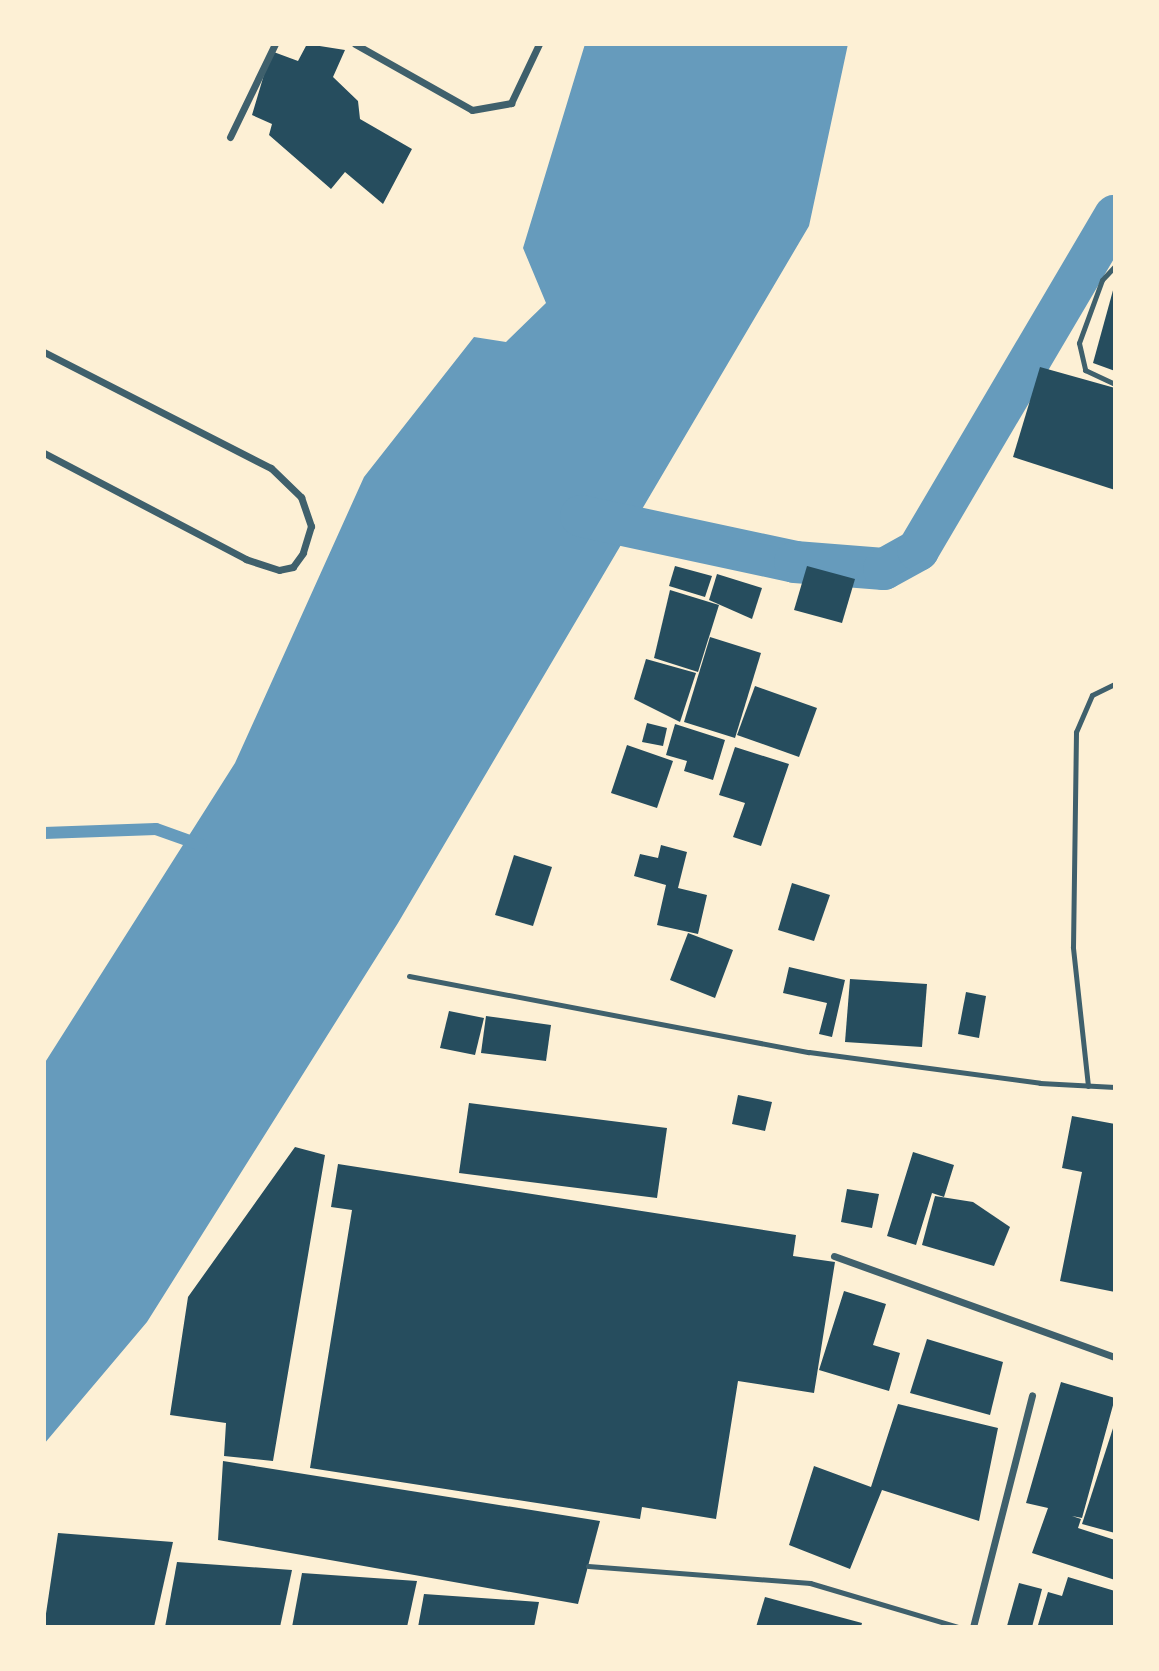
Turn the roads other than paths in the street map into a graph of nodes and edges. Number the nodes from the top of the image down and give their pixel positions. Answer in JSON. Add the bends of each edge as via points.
{"nodes":[{"id":1,"x":275,"y":44,"type":"edge"},
{"id":2,"x":355,"y":44,"type":"edge"},
{"id":3,"x":539,"y":44,"type":"edge"},
{"id":4,"x":230,"y":137,"type":"dead end"},
{"id":5,"x":1115,"y":266,"type":"edge"},
{"id":6,"x":44,"y":352,"type":"edge"},
{"id":7,"x":1115,"y":384,"type":"edge"},
{"id":8,"x":44,"y":453,"type":"edge"},
{"id":9,"x":1115,"y":684,"type":"edge"},
{"id":10,"x":409,"y":976,"type":"dead end"},
{"id":11,"x":1088,"y":1086,"type":"junction"},
{"id":12,"x":1115,"y":1087,"type":"edge"},
{"id":13,"x":834,"y":1256,"type":"dead end"},
{"id":14,"x":1115,"y":1357,"type":"edge"},
{"id":15,"x":1031,"y":1395,"type":"dead end"},
{"id":16,"x":588,"y":1566,"type":"dead end"},
{"id":17,"x":959,"y":1627,"type":"edge"},
{"id":18,"x":973,"y":1627,"type":"edge"}],
"edges":[{"from":1,"to":4,"type":"street"},
{"from":2,"to":3,"type":"street","via":[[471,110],[511,103]]},
{"from":5,"to":7,"type":"lane","via":[[1102,280],[1079,343],[1085,370]]},
{"from":6,"to":8,"type":"street","via":[[271,468],[301,497],[311,526],[303,553],[293,567],[279,570],[246,559]]},
{"from":9,"to":11,"type":"lane","via":[[1092,695],[1076,732],[1073,947]]},
{"from":10,"to":11,"type":"lane","via":[[809,1052]]},
{"from":11,"to":12,"type":"lane"},
{"from":13,"to":14,"type":"street"},
{"from":15,"to":18,"type":"street"},
{"from":16,"to":17,"type":"lane","via":[[810,1583]]}]}
